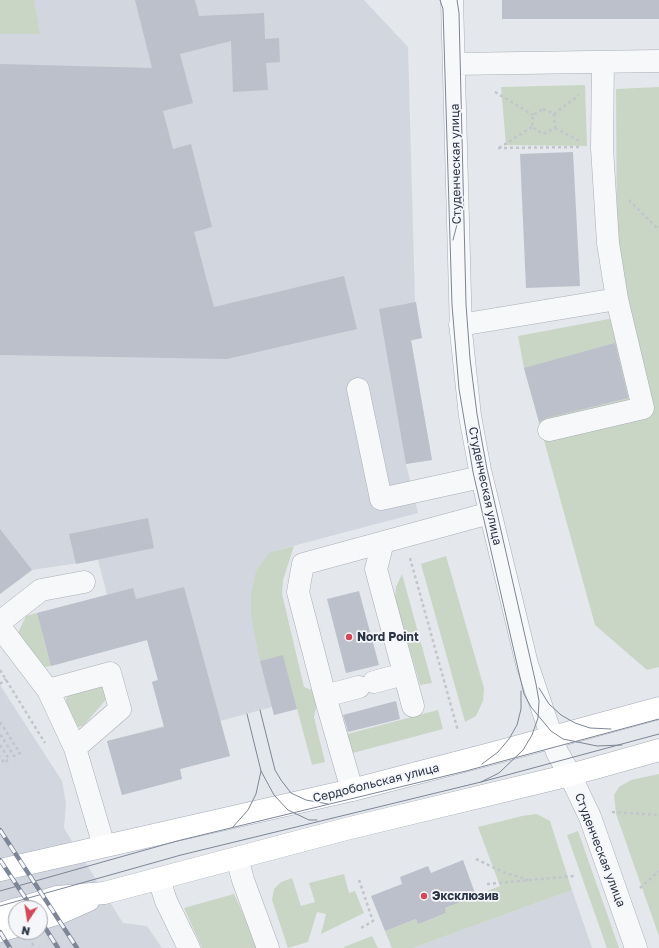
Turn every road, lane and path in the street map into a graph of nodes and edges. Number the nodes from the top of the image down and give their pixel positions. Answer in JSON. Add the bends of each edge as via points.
{"nodes":[{"id":1,"x":452,"y":0,"type":"edge"},
{"id":2,"x":659,"y":61,"type":"edge"},
{"id":3,"x":603,"y":62,"type":"junction"},
{"id":4,"x":454,"y":64,"type":"junction"},
{"id":5,"x":585,"y":90,"type":"dead end"},
{"id":6,"x":495,"y":92,"type":"dead end"},
{"id":7,"x":554,"y":114,"type":"junction"},
{"id":8,"x":533,"y":115,"type":"junction"},
{"id":9,"x":532,"y":127,"type":"junction"},
{"id":10,"x":585,"y":147,"type":"dead end"},
{"id":11,"x":604,"y":173,"type":"junction"},
{"id":12,"x":659,"y":230,"type":"edge"},
{"id":13,"x":617,"y":299,"type":"junction"},
{"id":14,"x":460,"y":325,"type":"junction"},
{"id":15,"x":358,"y":389,"type":"dead end"},
{"id":16,"x":549,"y":430,"type":"dead end"},
{"id":17,"x":481,"y":477,"type":"junction"},
{"id":18,"x":490,"y":513,"type":"junction"},
{"id":19,"x":394,"y":539,"type":"junction"},
{"id":20,"x":84,"y":582,"type":"dead end"},
{"id":21,"x":0,"y":622,"type":"edge"},
{"id":22,"x":0,"y":627,"type":"edge"},
{"id":23,"x":404,"y":674,"type":"junction"},
{"id":24,"x":48,"y":690,"type":"junction"},
{"id":25,"x":325,"y":696,"type":"junction"},
{"id":26,"x":413,"y":706,"type":"dead end"},
{"id":27,"x":659,"y":708,"type":"edge"},
{"id":28,"x":0,"y":722,"type":"edge"},
{"id":29,"x":458,"y":731,"type":"dead end"},
{"id":30,"x":0,"y":734,"type":"edge"},
{"id":31,"x":551,"y":738,"type":"junction"},
{"id":32,"x":0,"y":745,"type":"edge"},
{"id":33,"x":75,"y":748,"type":"junction"},
{"id":34,"x":659,"y":750,"type":"edge"},
{"id":35,"x":0,"y":756,"type":"edge"},
{"id":36,"x":570,"y":774,"type":"junction"},
{"id":37,"x":352,"y":790,"type":"junction"},
{"id":38,"x":607,"y":812,"type":"dead end"},
{"id":39,"x":659,"y":815,"type":"edge"},
{"id":40,"x":97,"y":848,"type":"junction"},
{"id":41,"x":237,"y":858,"type":"junction"},
{"id":42,"x":476,"y":859,"type":"dead end"},
{"id":43,"x":0,"y":870,"type":"edge"},
{"id":44,"x":659,"y":871,"type":"edge"},
{"id":45,"x":574,"y":876,"type":"dead end"},
{"id":46,"x":159,"y":879,"type":"junction"},
{"id":47,"x":359,"y":880,"type":"dead end"},
{"id":48,"x":529,"y":880,"type":"junction"},
{"id":49,"x":0,"y":884,"type":"edge"},
{"id":50,"x":486,"y":884,"type":"dead end"},
{"id":51,"x":634,"y":892,"type":"dead end"},
{"id":52,"x":104,"y":893,"type":"junction"},
{"id":53,"x":48,"y":900,"type":"edge"},
{"id":54,"x":48,"y":916,"type":"edge"},
{"id":55,"x":361,"y":928,"type":"dead end"},
{"id":56,"x":32,"y":943,"type":"dead end"},
{"id":57,"x":35,"y":948,"type":"edge"},
{"id":58,"x":189,"y":948,"type":"edge"},
{"id":59,"x":268,"y":948,"type":"edge"},
{"id":60,"x":636,"y":948,"type":"edge"}],
"edges":[{"from":1,"to":4,"type":"street","name":"Студенческая улица"},
{"from":2,"to":3,"type":"street"},
{"from":3,"to":4,"type":"street"},
{"from":3,"to":11,"type":"street"},
{"from":4,"to":14,"type":"street","name":"Студенческая улица"},
{"from":5,"to":7,"type":"path"},
{"from":6,"to":8,"type":"path"},
{"from":7,"to":8,"type":"path","via":[[543,109]]},
{"from":7,"to":9,"type":"path","via":[[555,128],[543,134]]},
{"from":8,"to":9,"type":"path"},
{"from":9,"to":10,"type":"path","via":[[498,148]]},
{"from":11,"to":12,"type":"path"},
{"from":11,"to":13,"type":"street","via":[[608,243]]},
{"from":13,"to":14,"type":"street"},
{"from":13,"to":16,"type":"street","via":[[643,408]]},
{"from":14,"to":17,"type":"street","name":"Студенческая улица","via":[[470,416]]},
{"from":15,"to":17,"type":"street","via":[[381,499]]},
{"from":17,"to":18,"type":"street","name":"Студенческая улица"},
{"from":18,"to":19,"type":"street"},
{"from":18,"to":31,"type":"street","name":"Студенческая улица","via":[[527,664]]},
{"from":19,"to":23,"type":"street","via":[[376,570]]},
{"from":19,"to":25,"type":"street","via":[[303,564],[298,592]]},
{"from":19,"to":29,"type":"path"},
{"from":20,"to":21,"type":"street","via":[[41,590]]},
{"from":22,"to":24,"type":"street"},
{"from":23,"to":25,"type":"street"},
{"from":23,"to":26,"type":"street"},
{"from":24,"to":33,"type":"street"},
{"from":24,"to":33,"type":"street","via":[[110,673],[120,709]]},
{"from":25,"to":37,"type":"street"},
{"from":27,"to":31,"type":"main road","name":"Сердобольская улица"},
{"from":28,"to":30,"type":"path","via":[[20,753],[14,756]]},
{"from":31,"to":36,"type":"street","name":"Студенческая улица"},
{"from":31,"to":37,"type":"main road","name":"Сердобольская улица"},
{"from":32,"to":35,"type":"path","via":[[9,759],[4,762]]},
{"from":33,"to":40,"type":"street"},
{"from":34,"to":36,"type":"main road"},
{"from":36,"to":41,"type":"main road"},
{"from":36,"to":60,"type":"street","name":"Студенческая улица","via":[[590,817]]},
{"from":37,"to":40,"type":"main road","name":"Сердобольская улица"},
{"from":38,"to":39,"type":"path"},
{"from":40,"to":43,"type":"main road","name":"Сердобольская улица"},
{"from":40,"to":49,"type":"main road","name":"Сердобольская улица"},
{"from":41,"to":46,"type":"main road"},
{"from":41,"to":59,"type":"street"},
{"from":42,"to":48,"type":"path","via":[[503,872]]},
{"from":44,"to":51,"type":"path"},
{"from":45,"to":48,"type":"path"},
{"from":46,"to":52,"type":"main road"},
{"from":46,"to":58,"type":"street","via":[[166,901]]},
{"from":47,"to":55,"type":"path","via":[[373,921]]},
{"from":48,"to":50,"type":"path"},
{"from":52,"to":53,"type":"main road"},
{"from":52,"to":54,"type":"main road"},
{"from":56,"to":57,"type":"path"}]}
